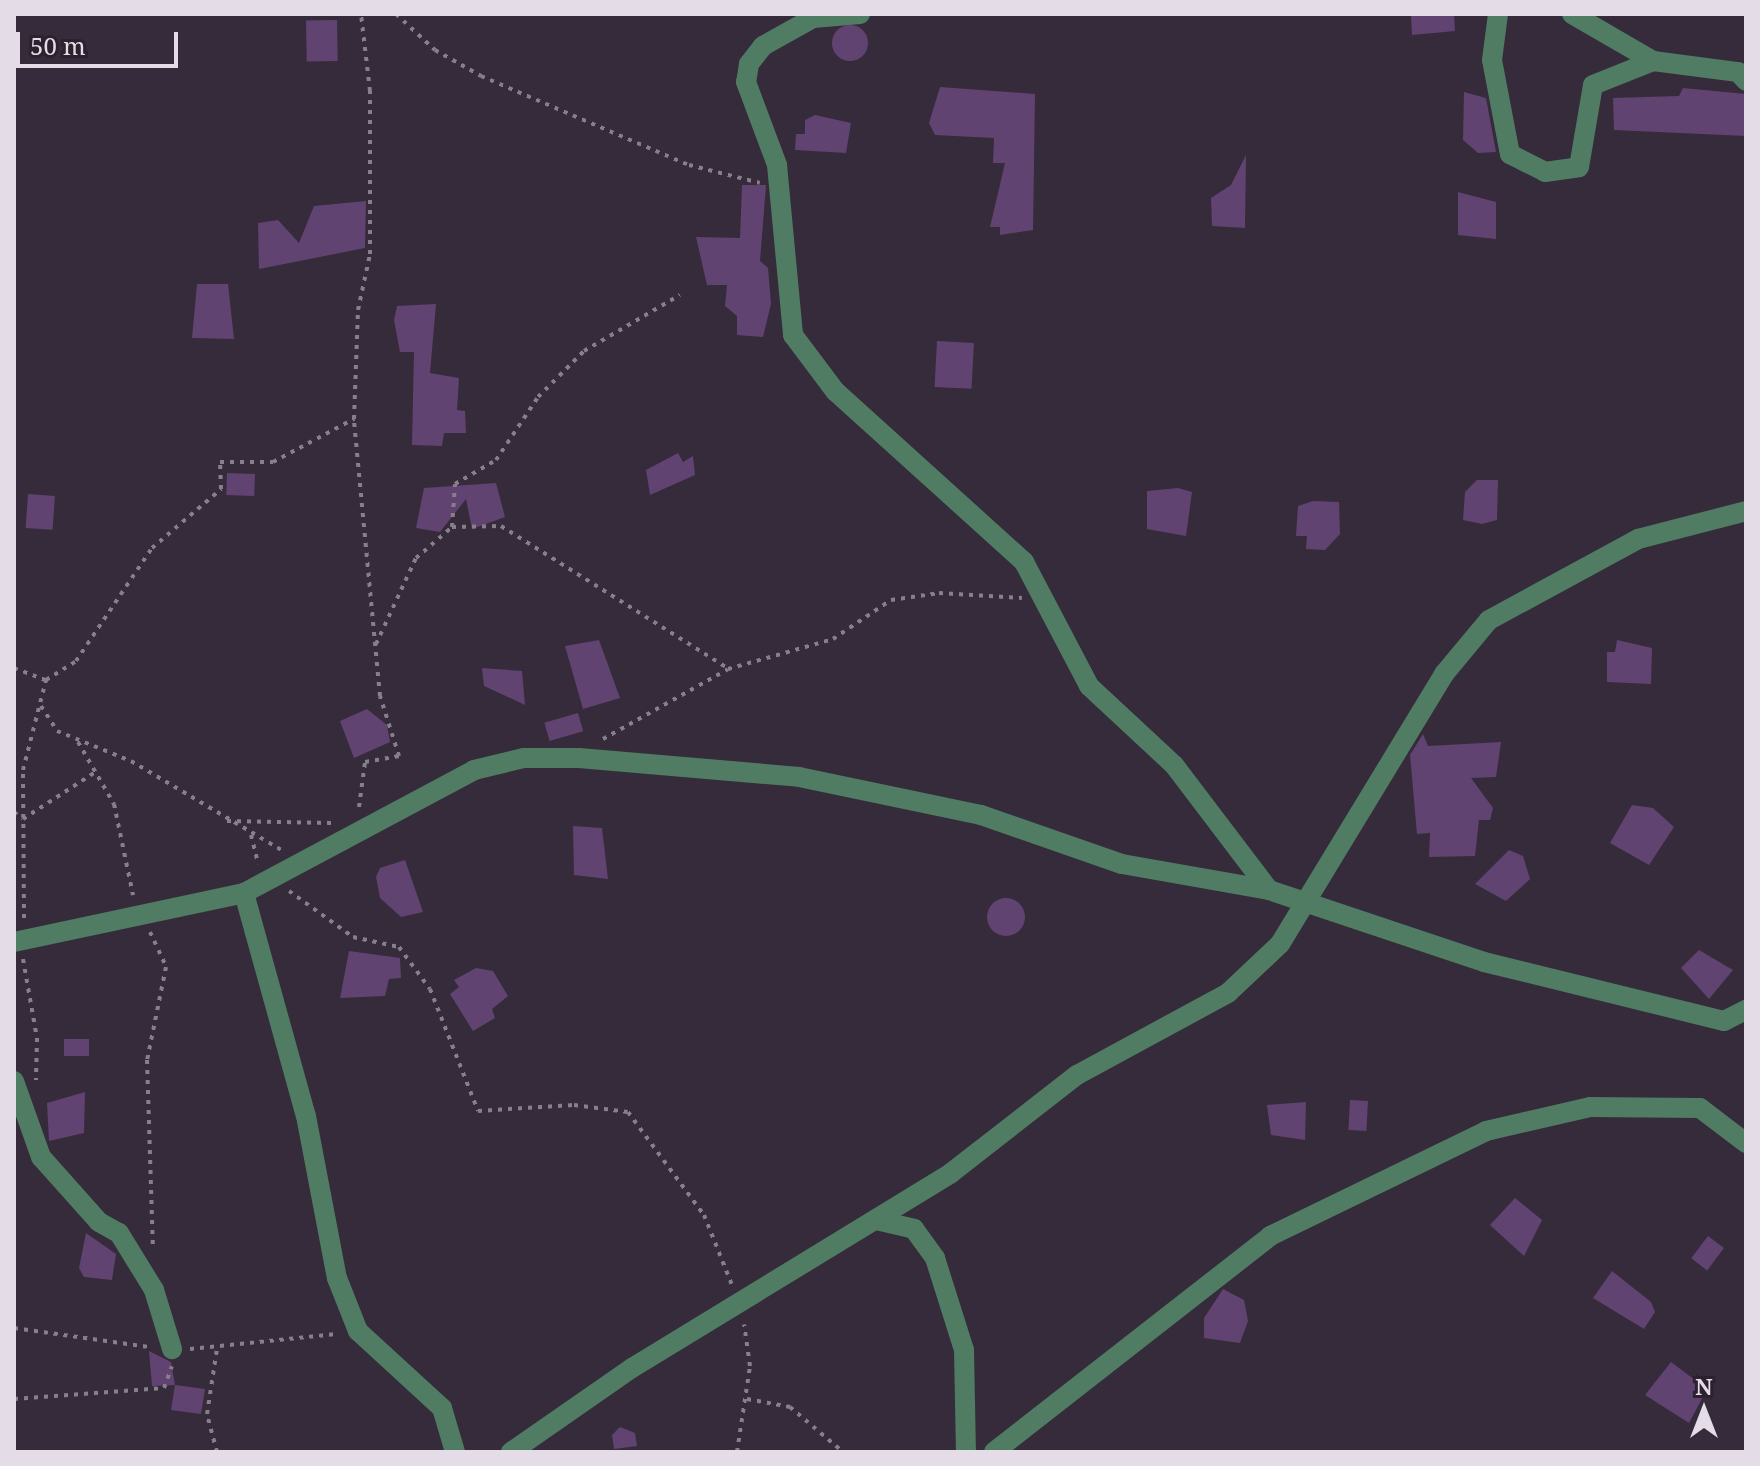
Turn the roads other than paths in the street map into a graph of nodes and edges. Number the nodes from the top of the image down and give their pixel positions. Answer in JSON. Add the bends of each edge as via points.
{"nodes":[{"id":1,"x":860,"y":14,"type":"edge"},
{"id":2,"x":1498,"y":14,"type":"edge"},
{"id":3,"x":1572,"y":14,"type":"edge"},
{"id":4,"x":1653,"y":61,"type":"junction"},
{"id":5,"x":1746,"y":81,"type":"edge"},
{"id":6,"x":1746,"y":511,"type":"edge"},
{"id":7,"x":1269,"y":890,"type":"junction"},
{"id":8,"x":244,"y":893,"type":"junction"},
{"id":9,"x":1307,"y":902,"type":"junction"},
{"id":10,"x":19,"y":941,"type":"edge"},
{"id":11,"x":1746,"y":1010,"type":"edge"},
{"id":12,"x":14,"y":1081,"type":"edge"},
{"id":13,"x":1746,"y":1143,"type":"edge"},
{"id":14,"x":876,"y":1220,"type":"junction"},
{"id":15,"x":172,"y":1349,"type":"road end"},
{"id":16,"x":455,"y":1452,"type":"edge"},
{"id":17,"x":511,"y":1452,"type":"edge"},
{"id":18,"x":966,"y":1452,"type":"edge"},
{"id":19,"x":994,"y":1452,"type":"edge"}],
"edges":[{"from":1,"to":7,"type":"street","via":[[813,18],[763,46],[749,64],[746,82],[777,165],[793,335],[805,358],[1024,562],[1050,601],[1089,686],[1174,765]]},
{"from":2,"to":4,"type":"street","via":[[1492,60],[1510,154],[1545,172],[1579,167],[1593,85]]},
{"from":3,"to":4,"type":"street"},
{"from":4,"to":5,"type":"street","via":[[1738,72]]},
{"from":6,"to":9,"type":"street","via":[[1638,539],[1489,620],[1444,674]]},
{"from":7,"to":8,"type":"street","via":[[1122,864],[981,815],[799,777],[579,758],[498,761],[357,827],[273,881]]},
{"from":7,"to":9,"type":"street"},
{"from":8,"to":10,"type":"street","via":[[143,919]]},
{"from":8,"to":16,"type":"street","via":[[306,1116],[337,1278],[358,1331],[442,1408]]},
{"from":9,"to":11,"type":"street","via":[[1484,962],[1724,1021]]},
{"from":9,"to":14,"type":"street","via":[[1280,944],[1228,993],[1077,1075]]},
{"from":12,"to":15,"type":"street","via":[[48,1166],[99,1222],[119,1233],[154,1290]]},
{"from":13,"to":19,"type":"street","via":[[1700,1108],[1590,1107],[1486,1131],[1270,1236]]},
{"from":14,"to":17,"type":"street"},
{"from":14,"to":18,"type":"street","via":[[914,1229],[935,1258],[964,1350]]}]}
